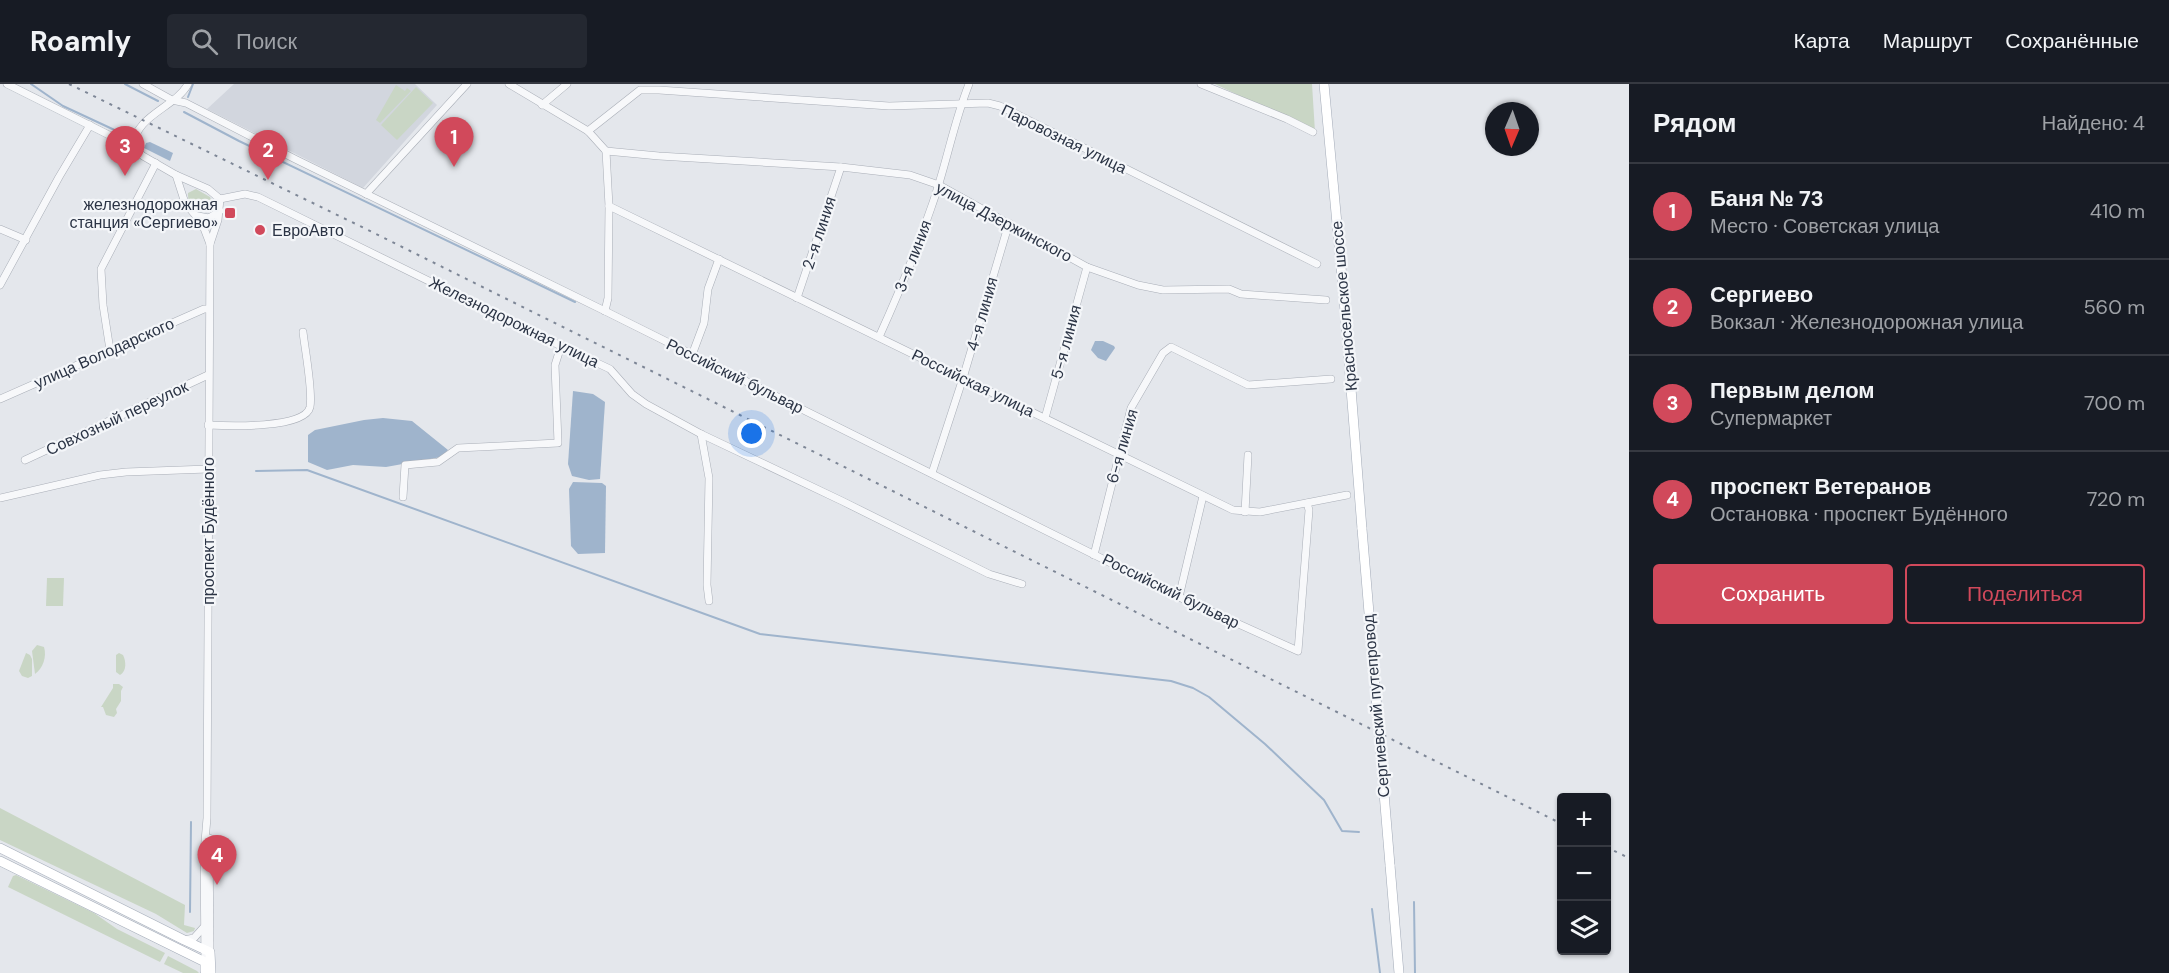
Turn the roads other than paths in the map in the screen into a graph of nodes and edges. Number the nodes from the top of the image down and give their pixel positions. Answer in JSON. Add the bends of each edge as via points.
{"nodes":[{"id":1,"x":7,"y":84,"type":"edge"},
{"id":2,"x":143,"y":84,"type":"edge"},
{"id":3,"x":188,"y":84,"type":"edge"},
{"id":4,"x":466,"y":84,"type":"edge"},
{"id":5,"x":509,"y":84,"type":"edge"},
{"id":6,"x":567,"y":84,"type":"edge"},
{"id":7,"x":969,"y":84,"type":"edge"},
{"id":8,"x":1201,"y":84,"type":"edge"},
{"id":9,"x":1324,"y":84,"type":"edge"},
{"id":10,"x":172,"y":100,"type":"junction"},
{"id":11,"x":961,"y":103,"type":"junction"},
{"id":12,"x":542,"y":105,"type":"junction"},
{"id":13,"x":90,"y":125,"type":"junction"},
{"id":14,"x":588,"y":131,"type":"junction"},
{"id":15,"x":1313,"y":132,"type":"dead end"},
{"id":16,"x":135,"y":149,"type":"junction"},
{"id":17,"x":606,"y":151,"type":"junction"},
{"id":18,"x":156,"y":163,"type":"junction"},
{"id":19,"x":841,"y":167,"type":"junction"},
{"id":20,"x":176,"y":175,"type":"junction"},
{"id":21,"x":198,"y":184,"type":"junction"},
{"id":22,"x":939,"y":185,"type":"junction"},
{"id":23,"x":366,"y":194,"type":"junction"},
{"id":24,"x":183,"y":195,"type":"junction"},
{"id":25,"x":220,"y":199,"type":"junction"},
{"id":26,"x":609,"y":206,"type":"junction"},
{"id":27,"x":220,"y":211,"type":"junction"},
{"id":28,"x":197,"y":216,"type":"junction"},
{"id":29,"x":1009,"y":223,"type":"junction"},
{"id":30,"x":0,"y":229,"type":"edge"},
{"id":31,"x":26,"y":240,"type":"junction"},
{"id":32,"x":210,"y":244,"type":"junction"},
{"id":33,"x":719,"y":259,"type":"junction"},
{"id":34,"x":1317,"y":264,"type":"dead end"},
{"id":35,"x":1087,"y":267,"type":"junction"},
{"id":36,"x":0,"y":285,"type":"edge"},
{"id":37,"x":797,"y":298,"type":"junction"},
{"id":38,"x":1326,"y":300,"type":"dead end"},
{"id":39,"x":209,"y":309,"type":"junction"},
{"id":40,"x":605,"y":311,"type":"junction"},
{"id":41,"x":303,"y":332,"type":"dead end"},
{"id":42,"x":879,"y":337,"type":"junction"},
{"id":43,"x":561,"y":346,"type":"junction"},
{"id":44,"x":110,"y":350,"type":"junction"},
{"id":45,"x":692,"y":355,"type":"junction"},
{"id":46,"x":208,"y":375,"type":"junction"},
{"id":47,"x":963,"y":378,"type":"junction"},
{"id":48,"x":1331,"y":379,"type":"dead end"},
{"id":49,"x":0,"y":399,"type":"edge"},
{"id":50,"x":1045,"y":418,"type":"junction"},
{"id":51,"x":208,"y":425,"type":"junction"},
{"id":52,"x":701,"y":434,"type":"junction"},
{"id":53,"x":1119,"y":454,"type":"junction"},
{"id":54,"x":1248,"y":456,"type":"dead end"},
{"id":55,"x":25,"y":460,"type":"dead end"},
{"id":56,"x":208,"y":469,"type":"junction"},
{"id":57,"x":932,"y":473,"type":"junction"},
{"id":58,"x":1347,"y":495,"type":"dead end"},
{"id":59,"x":1203,"y":496,"type":"junction"},
{"id":60,"x":403,"y":497,"type":"dead end"},
{"id":61,"x":0,"y":498,"type":"edge"},
{"id":62,"x":1307,"y":503,"type":"junction"},
{"id":63,"x":1245,"y":512,"type":"junction"},
{"id":64,"x":1362,"y":529,"type":"joint"},
{"id":65,"x":1094,"y":555,"type":"junction"},
{"id":66,"x":1022,"y":584,"type":"dead end"},
{"id":67,"x":1179,"y":597,"type":"junction"},
{"id":68,"x":709,"y":601,"type":"dead end"},
{"id":69,"x":207,"y":818,"type":"junction"},
{"id":70,"x":0,"y":848,"type":"edge"},
{"id":71,"x":0,"y":861,"type":"edge"},
{"id":72,"x":204,"y":925,"type":"junction"},
{"id":73,"x":184,"y":940,"type":"junction"},
{"id":74,"x":207,"y":950,"type":"junction"},
{"id":75,"x":209,"y":966,"type":"edge"},
{"id":76,"x":205,"y":973,"type":"edge"},
{"id":77,"x":1399,"y":973,"type":"edge"}],
"edges":[{"from":1,"to":13,"type":"street"},
{"from":2,"to":10,"type":"street","name":"Российский бульвар"},
{"from":3,"to":10,"type":"street"},
{"from":4,"to":23,"type":"street"},
{"from":5,"to":12,"type":"street"},
{"from":6,"to":12,"type":"street"},
{"from":7,"to":11,"type":"street","name":"3-я линия"},
{"from":8,"to":15,"type":"street"},
{"from":9,"to":64,"type":"main road","name":"Красносельское шоссе"},
{"from":10,"to":16,"type":"street","via":[[142,125],[134,139]]},
{"from":10,"to":23,"type":"street","name":"Российский бульвар","via":[[186,103]]},
{"from":11,"to":14,"type":"street","name":"Паровозная улица","via":[[889,106],[640,90]]},
{"from":11,"to":22,"type":"street","name":"3-я линия"},
{"from":11,"to":34,"type":"street","name":"Паровозная улица","via":[[999,106]]},
{"from":12,"to":14,"type":"street"},
{"from":13,"to":16,"type":"street"},
{"from":13,"to":31,"type":"street"},
{"from":14,"to":17,"type":"street"},
{"from":16,"to":18,"type":"street"},
{"from":17,"to":19,"type":"street","name":"улица Дзержинского"},
{"from":17,"to":26,"type":"street"},
{"from":18,"to":20,"type":"street"},
{"from":18,"to":44,"type":"street","via":[[101,269]]},
{"from":19,"to":22,"type":"street","name":"улица Дзержинского","via":[[910,175]]},
{"from":19,"to":37,"type":"street","name":"2-я линия"},
{"from":20,"to":21,"type":"street"},
{"from":20,"to":24,"type":"street"},
{"from":21,"to":24,"type":"street"},
{"from":21,"to":25,"type":"street"},
{"from":22,"to":29,"type":"street","name":"улица Дзержинского"},
{"from":22,"to":42,"type":"street","name":"3-я линия"},
{"from":23,"to":40,"type":"street","name":"Российский бульвар"},
{"from":24,"to":28,"type":"street","via":[[188,208]]},
{"from":25,"to":27,"type":"street"},
{"from":25,"to":43,"type":"street","name":"Железнодорожная улица","via":[[245,194],[258,197]]},
{"from":26,"to":33,"type":"street","name":"Российская улица"},
{"from":26,"to":40,"type":"street"},
{"from":27,"to":28,"type":"street","via":[[209,218]]},
{"from":27,"to":32,"type":"street","name":"проспект Будённого"},
{"from":28,"to":32,"type":"street","name":"проспект Будённого"},
{"from":29,"to":35,"type":"street","name":"улица Дзержинского"},
{"from":29,"to":47,"type":"street","name":"4-я линия"},
{"from":30,"to":31,"type":"street"},
{"from":31,"to":36,"type":"street"},
{"from":32,"to":39,"type":"street","name":"проспект Будённого"},
{"from":33,"to":37,"type":"street","name":"Российская улица"},
{"from":33,"to":45,"type":"street"},
{"from":35,"to":38,"type":"street","name":"улица Дзержинского","via":[[1163,290],[1229,289],[1241,294]]},
{"from":35,"to":50,"type":"street","name":"5-я линия"},
{"from":37,"to":42,"type":"street","name":"Российская улица"},
{"from":39,"to":44,"type":"street","name":"улица Володарского"},
{"from":39,"to":46,"type":"street","name":"проспект Будённого"},
{"from":40,"to":45,"type":"street","name":"Российский бульвар"},
{"from":41,"to":51,"type":"street","via":[[310,396],[307,413],[260,426]]},
{"from":42,"to":47,"type":"street","name":"Российская улица"},
{"from":43,"to":52,"type":"street","name":"Железнодорожная улица","via":[[610,369],[646,404]]},
{"from":43,"to":60,"type":"street","via":[[555,365],[558,443],[458,448],[438,462],[405,465]]},
{"from":44,"to":49,"type":"street","name":"улица Володарского"},
{"from":45,"to":57,"type":"street","name":"Российский бульвар"},
{"from":46,"to":51,"type":"street","name":"проспект Будённого"},
{"from":46,"to":55,"type":"street","name":"Совхозный переулок"},
{"from":47,"to":50,"type":"street","name":"Российская улица"},
{"from":47,"to":57,"type":"street","name":"4-я линия"},
{"from":48,"to":53,"type":"street","name":"6-я линия","via":[[1248,385],[1171,347],[1163,353],[1131,408]]},
{"from":50,"to":53,"type":"street","name":"Российская улица"},
{"from":51,"to":56,"type":"street","name":"проспект Будённого"},
{"from":52,"to":66,"type":"street","name":"Железнодорожная улица","via":[[989,573]]},
{"from":52,"to":68,"type":"street","via":[[709,478]]},
{"from":53,"to":59,"type":"street","name":"Российская улица"},
{"from":53,"to":65,"type":"street","name":"6-я линия"},
{"from":54,"to":63,"type":"street"},
{"from":56,"to":61,"type":"street","via":[[100,475]]},
{"from":56,"to":69,"type":"street","name":"проспект Будённого"},
{"from":57,"to":65,"type":"street","name":"Российский бульвар"},
{"from":58,"to":62,"type":"street","name":"Российская улица"},
{"from":59,"to":63,"type":"street","name":"Российская улица"},
{"from":59,"to":67,"type":"street"},
{"from":62,"to":63,"type":"street","name":"Российская улица"},
{"from":62,"to":67,"type":"street","name":"Российский бульвар","via":[[1298,651]]},
{"from":64,"to":77,"type":"main road","name":"Сергиевский путепровод","bridge":true},
{"from":65,"to":67,"type":"street","name":"Российский бульвар"},
{"from":69,"to":72,"type":"street","name":"проспект Будённого"},
{"from":69,"to":74,"type":"street","name":"проспект Будённого"},
{"from":70,"to":73,"type":"main road"},
{"from":71,"to":75,"type":"main road"},
{"from":72,"to":73,"type":"street","via":[[198,936]]},
{"from":72,"to":74,"type":"street","name":"проспект Будённого"},
{"from":73,"to":74,"type":"main road"},
{"from":74,"to":75,"type":"main road","name":"проспект Будённого"},
{"from":75,"to":76,"type":"main road","name":"проспект Будённого"}]}
